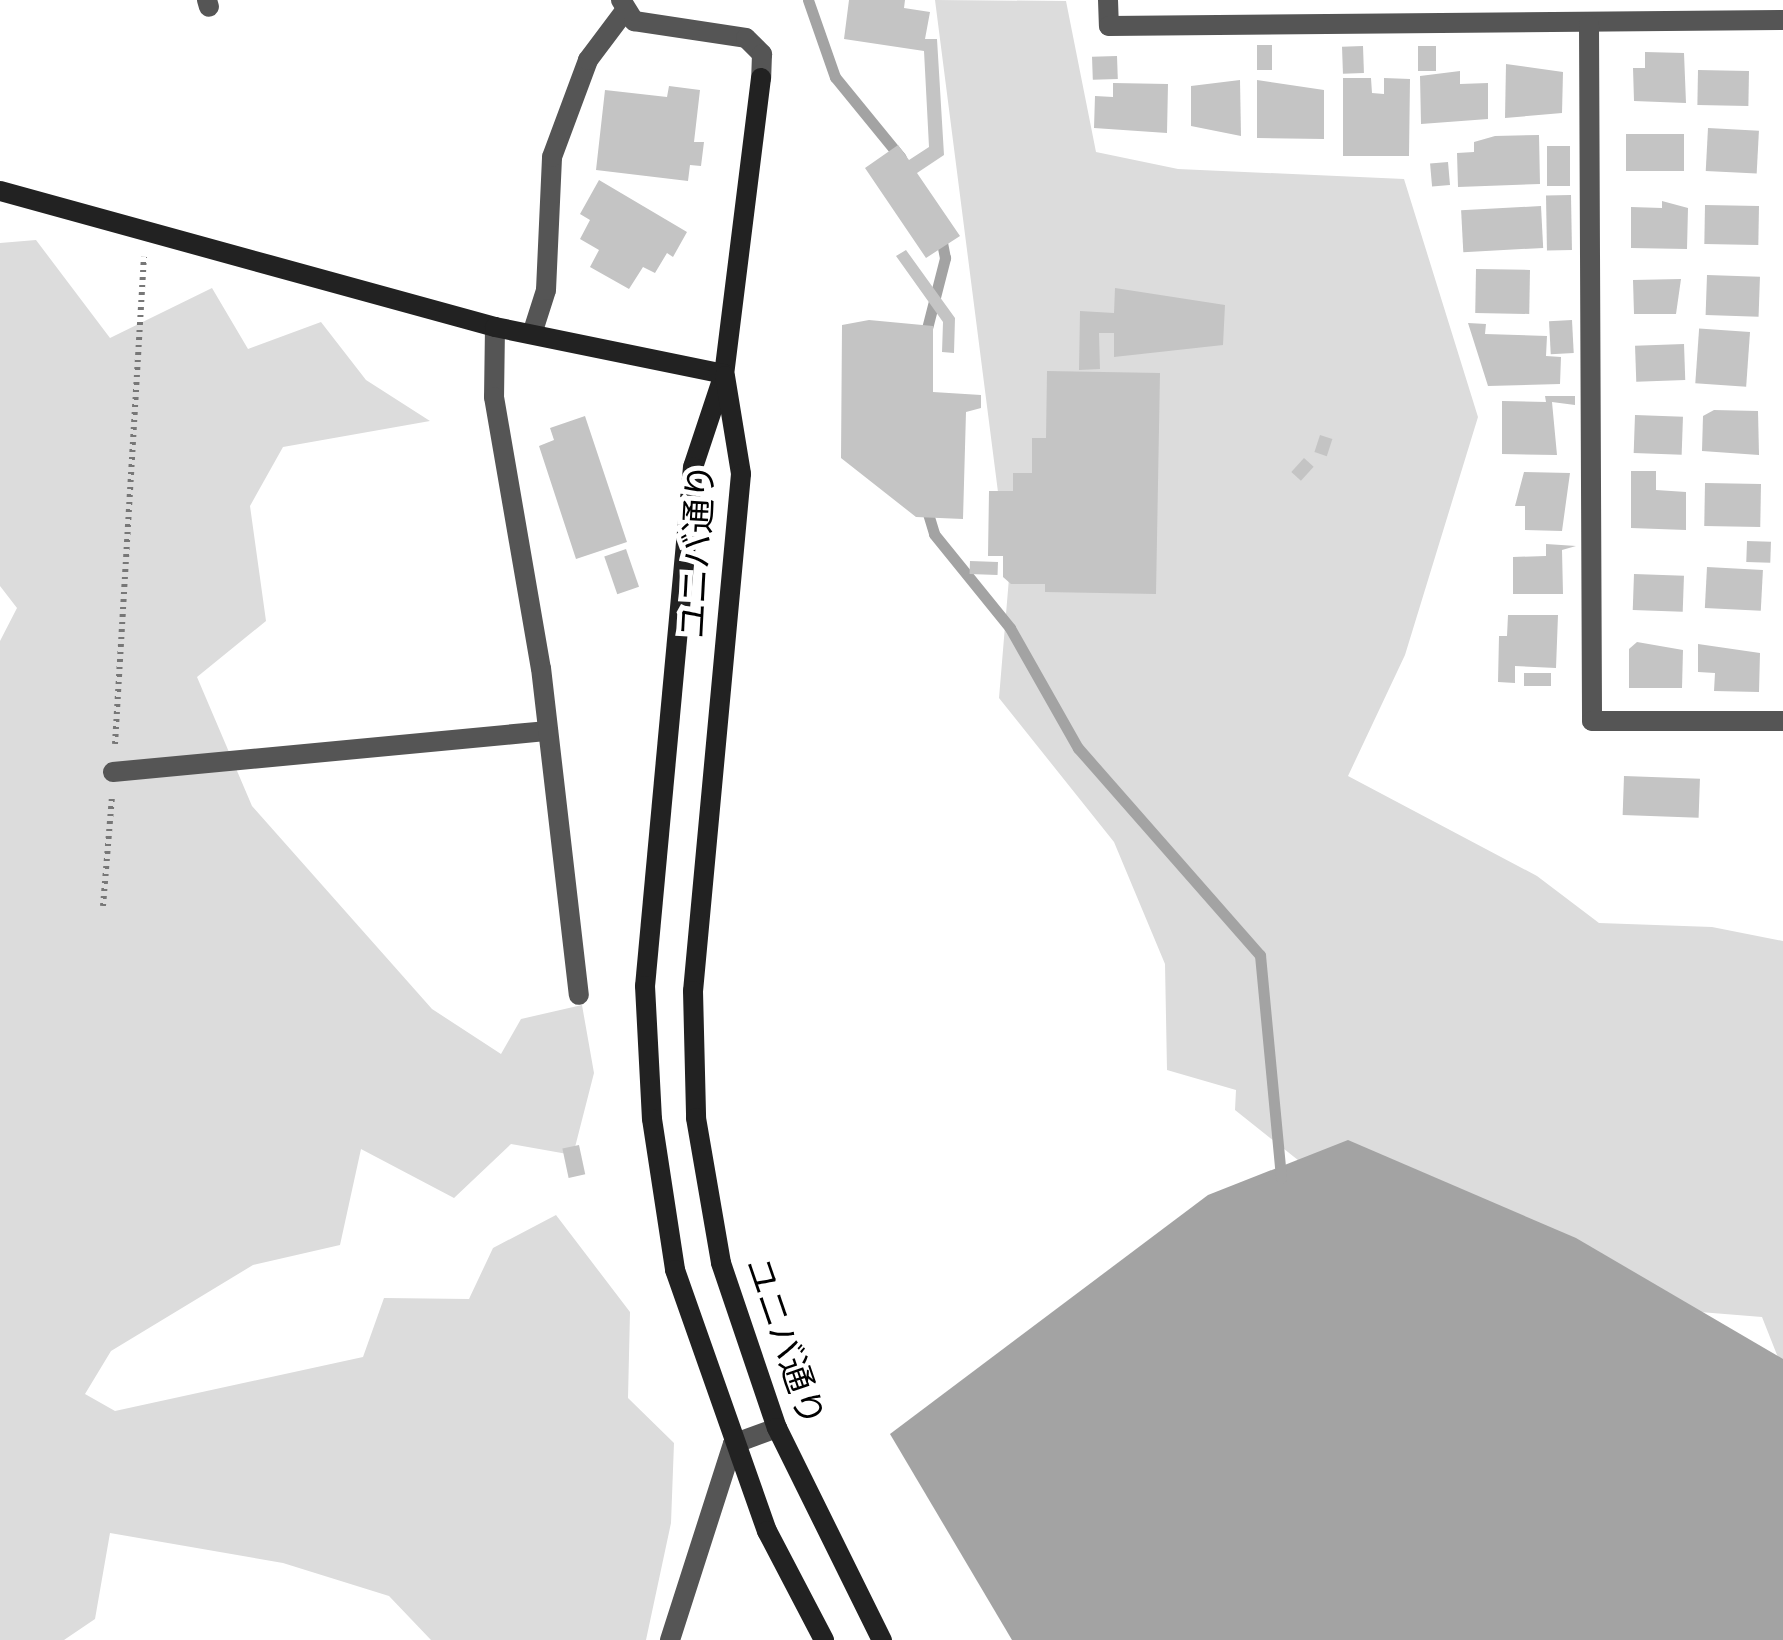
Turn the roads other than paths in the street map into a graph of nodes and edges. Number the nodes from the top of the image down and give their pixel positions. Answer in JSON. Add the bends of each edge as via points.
{"nodes":[{"id":1,"x":1108,"y":0,"type":"edge"},
{"id":2,"x":622,"y":6,"type":"edge"},
{"id":3,"x":1783,"y":20,"type":"edge"},
{"id":4,"x":1589,"y":25,"type":"junction"},
{"id":5,"x":0,"y":190,"type":"edge"},
{"id":6,"x":495,"y":327,"type":"junction"},
{"id":7,"x":532,"y":334,"type":"junction"},
{"id":8,"x":724,"y":374,"type":"junction"},
{"id":9,"x":1783,"y":721,"type":"edge"},
{"id":10,"x":548,"y":731,"type":"junction"},
{"id":11,"x":114,"y":772,"type":"road end"},
{"id":12,"x":579,"y":995,"type":"dead end"},
{"id":13,"x":777,"y":1428,"type":"junction"},
{"id":14,"x":733,"y":1444,"type":"junction"},
{"id":15,"x":670,"y":1640,"type":"edge"},
{"id":16,"x":824,"y":1640,"type":"edge"},
{"id":17,"x":882,"y":1640,"type":"edge"}],
"edges":[{"from":1,"to":4,"type":"street","via":[[1109,26]]},
{"from":2,"to":7,"type":"street","via":[[588,60],[552,157],[546,290]]},
{"from":2,"to":8,"type":"street","via":[[685,33],[746,38],[762,54]]},
{"from":3,"to":4,"type":"street"},
{"from":4,"to":9,"type":"street","via":[[1592,721]]},
{"from":5,"to":6,"type":"street"},
{"from":6,"to":7,"type":"street"},
{"from":6,"to":10,"type":"street","via":[[494,397]]},
{"from":7,"to":8,"type":"street"},
{"from":8,"to":13,"type":"street","name":"ユニバ通り","via":[[741,474],[693,991],[696,1118],[721,1263]]},
{"from":8,"to":14,"type":"street","name":"ユニバ通り","via":[[693,467],[645,986],[652,1119],[675,1270]]},
{"from":10,"to":11,"type":"street"},
{"from":10,"to":12,"type":"street"},
{"from":13,"to":14,"type":"street"},
{"from":13,"to":17,"type":"street","name":"ユニバ通り"},
{"from":14,"to":15,"type":"street"},
{"from":14,"to":16,"type":"street","name":"ユニバ通り","via":[[767,1532]]}]}
